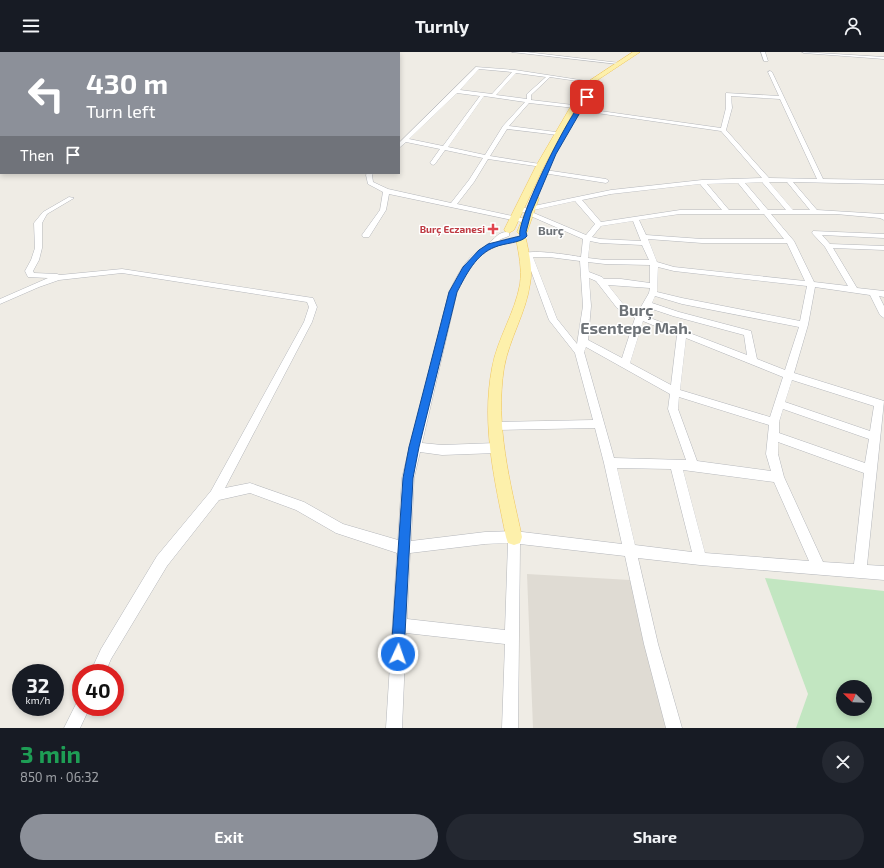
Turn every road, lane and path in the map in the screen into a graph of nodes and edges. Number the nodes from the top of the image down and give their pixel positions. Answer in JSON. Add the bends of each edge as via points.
{"nodes":[{"id":1,"x":333,"y":52,"type":"edge"},
{"id":2,"x":338,"y":52,"type":"edge"},
{"id":3,"x":514,"y":52,"type":"edge"},
{"id":4,"x":637,"y":52,"type":"edge"},
{"id":5,"x":762,"y":52,"type":"edge"},
{"id":6,"x":804,"y":52,"type":"edge"},
{"id":7,"x":884,"y":58,"type":"edge"},
{"id":8,"x":766,"y":60,"type":"dead end"},
{"id":9,"x":618,"y":63,"type":"junction"},
{"id":10,"x":515,"y":71,"type":"junction"},
{"id":11,"x":770,"y":72,"type":"dead end"},
{"id":12,"x":549,"y":76,"type":"junction"},
{"id":13,"x":594,"y":80,"type":"junction"},
{"id":14,"x":456,"y":91,"type":"junction"},
{"id":15,"x":483,"y":94,"type":"junction"},
{"id":16,"x":493,"y":96,"type":"junction"},
{"id":17,"x":782,"y":98,"type":"junction"},
{"id":18,"x":529,"y":100,"type":"junction"},
{"id":19,"x":575,"y":110,"type":"junction"},
{"id":20,"x":505,"y":127,"type":"junction"},
{"id":21,"x":723,"y":130,"type":"junction"},
{"id":22,"x":556,"y":134,"type":"junction"},
{"id":23,"x":405,"y":140,"type":"junction"},
{"id":24,"x":400,"y":145,"type":"edge"},
{"id":25,"x":443,"y":148,"type":"junction"},
{"id":26,"x":486,"y":157,"type":"junction"},
{"id":27,"x":433,"y":163,"type":"dead end"},
{"id":28,"x":542,"y":169,"type":"junction"},
{"id":29,"x":370,"y":174,"type":"edge"},
{"id":30,"x":739,"y":180,"type":"junction"},
{"id":31,"x":766,"y":180,"type":"junction"},
{"id":32,"x":788,"y":180,"type":"junction"},
{"id":33,"x":606,"y":181,"type":"dead end"},
{"id":34,"x":821,"y":181,"type":"junction"},
{"id":35,"x":702,"y":182,"type":"junction"},
{"id":36,"x":883,"y":183,"type":"edge"},
{"id":37,"x":386,"y":191,"type":"junction"},
{"id":38,"x":71,"y":198,"type":"dead end"},
{"id":39,"x":577,"y":199,"type":"junction"},
{"id":40,"x":453,"y":205,"type":"junction"},
{"id":41,"x":519,"y":211,"type":"junction"},
{"id":42,"x":727,"y":212,"type":"junction"},
{"id":43,"x":765,"y":212,"type":"junction"},
{"id":44,"x":791,"y":212,"type":"junction"},
{"id":45,"x":815,"y":212,"type":"junction"},
{"id":46,"x":528,"y":214,"type":"junction"},
{"id":47,"x":635,"y":218,"type":"junction"},
{"id":48,"x":884,"y":218,"type":"edge"},
{"id":49,"x":515,"y":219,"type":"junction"},
{"id":50,"x":599,"y":224,"type":"junction"},
{"id":51,"x":366,"y":235,"type":"dead end"},
{"id":52,"x":514,"y":235,"type":"junction"},
{"id":53,"x":884,"y":236,"type":"edge"},
{"id":54,"x":587,"y":238,"type":"junction"},
{"id":55,"x":645,"y":240,"type":"junction"},
{"id":56,"x":790,"y":241,"type":"junction"},
{"id":57,"x":828,"y":246,"type":"junction"},
{"id":58,"x":884,"y":248,"type":"edge"},
{"id":59,"x":527,"y":256,"type":"junction"},
{"id":60,"x":584,"y":260,"type":"junction"},
{"id":61,"x":654,"y":264,"type":"junction"},
{"id":62,"x":586,"y":274,"type":"junction"},
{"id":63,"x":69,"y":277,"type":"junction"},
{"id":64,"x":602,"y":282,"type":"junction"},
{"id":65,"x":811,"y":284,"type":"junction"},
{"id":66,"x":654,"y":289,"type":"junction"},
{"id":67,"x":854,"y":290,"type":"junction"},
{"id":68,"x":873,"y":293,"type":"junction"},
{"id":69,"x":884,"y":294,"type":"edge"},
{"id":70,"x":1,"y":302,"type":"edge"},
{"id":71,"x":647,"y":304,"type":"junction"},
{"id":72,"x":884,"y":315,"type":"edge"},
{"id":73,"x":640,"y":317,"type":"junction"},
{"id":74,"x":804,"y":325,"type":"junction"},
{"id":75,"x":682,"y":333,"type":"junction"},
{"id":76,"x":583,"y":341,"type":"junction"},
{"id":77,"x":579,"y":352,"type":"junction"},
{"id":78,"x":752,"y":360,"type":"junction"},
{"id":79,"x":625,"y":364,"type":"junction"},
{"id":80,"x":789,"y":374,"type":"junction"},
{"id":81,"x":675,"y":392,"type":"junction"},
{"id":82,"x":780,"y":404,"type":"junction"},
{"id":83,"x":882,"y":404,"type":"edge"},
{"id":84,"x":774,"y":422,"type":"junction"},
{"id":85,"x":599,"y":424,"type":"junction"},
{"id":86,"x":496,"y":426,"type":"junction"},
{"id":87,"x":772,"y":435,"type":"junction"},
{"id":88,"x":875,"y":437,"type":"junction"},
{"id":89,"x":414,"y":447,"type":"junction"},
{"id":90,"x":496,"y":448,"type":"junction"},
{"id":91,"x":610,"y":463,"type":"junction"},
{"id":92,"x":693,"y":465,"type":"junction"},
{"id":93,"x":676,"y":466,"type":"junction"},
{"id":94,"x":870,"y":470,"type":"junction"},
{"id":95,"x":778,"y":477,"type":"junction"},
{"id":96,"x":215,"y":495,"type":"junction"},
{"id":97,"x":514,"y":537,"type":"junction"},
{"id":98,"x":403,"y":548,"type":"junction"},
{"id":99,"x":629,"y":550,"type":"junction"},
{"id":100,"x":700,"y":558,"type":"junction"},
{"id":101,"x":819,"y":568,"type":"junction"},
{"id":102,"x":860,"y":570,"type":"junction"},
{"id":103,"x":884,"y":573,"type":"edge"},
{"id":104,"x":399,"y":625,"type":"junction"},
{"id":105,"x":512,"y":638,"type":"junction"},
{"id":106,"x":101,"y":664,"type":"edge"},
{"id":107,"x":78,"y":716,"type":"edge"},
{"id":108,"x":72,"y":728,"type":"edge"},
{"id":109,"x":394,"y":728,"type":"edge"},
{"id":110,"x":510,"y":728,"type":"edge"},
{"id":111,"x":674,"y":728,"type":"edge"}],
"edges":[{"from":1,"to":2,"type":"street"},
{"from":3,"to":9,"type":"street"},
{"from":4,"to":9,"type":"main road"},
{"from":5,"to":8,"type":"street"},
{"from":6,"to":7,"type":"street"},
{"from":9,"to":13,"type":"main road"},
{"from":10,"to":12,"type":"street"},
{"from":10,"to":14,"type":"street","via":[[478,68]]},
{"from":10,"to":16,"type":"street"},
{"from":11,"to":17,"type":"street"},
{"from":12,"to":13,"type":"street"},
{"from":12,"to":18,"type":"street","via":[[529,95]]},
{"from":13,"to":19,"type":"main road"},
{"from":14,"to":15,"type":"street"},
{"from":14,"to":23,"type":"street"},
{"from":15,"to":16,"type":"street"},
{"from":15,"to":25,"type":"street"},
{"from":16,"to":18,"type":"street"},
{"from":17,"to":21,"type":"street","via":[[728,94],[729,108]]},
{"from":17,"to":34,"type":"street"},
{"from":18,"to":19,"type":"street"},
{"from":18,"to":20,"type":"street"},
{"from":19,"to":21,"type":"street"},
{"from":19,"to":22,"type":"main road"},
{"from":19,"to":28,"type":"main road"},
{"from":20,"to":22,"type":"street"},
{"from":20,"to":26,"type":"street"},
{"from":21,"to":31,"type":"street"},
{"from":22,"to":28,"type":"main road"},
{"from":23,"to":24,"type":"street"},
{"from":23,"to":25,"type":"street"},
{"from":25,"to":26,"type":"street"},
{"from":25,"to":27,"type":"street"},
{"from":26,"to":28,"type":"street"},
{"from":26,"to":40,"type":"street","via":[[472,181]]},
{"from":28,"to":33,"type":"street"},
{"from":28,"to":41,"type":"main road"},
{"from":28,"to":46,"type":"main road"},
{"from":29,"to":37,"type":"street","via":[[370,183]]},
{"from":30,"to":31,"type":"street"},
{"from":30,"to":35,"type":"street"},
{"from":30,"to":43,"type":"street"},
{"from":31,"to":32,"type":"street"},
{"from":31,"to":44,"type":"street"},
{"from":32,"to":34,"type":"street"},
{"from":32,"to":45,"type":"street"},
{"from":34,"to":36,"type":"street"},
{"from":35,"to":39,"type":"street","via":[[612,192]]},
{"from":35,"to":42,"type":"street"},
{"from":37,"to":40,"type":"street"},
{"from":37,"to":51,"type":"street","via":[[383,210]]},
{"from":38,"to":63,"type":"street","via":[[45,213],[38,223],[40,235],[36,261],[29,270],[31,275]]},
{"from":39,"to":46,"type":"street"},
{"from":39,"to":50,"type":"street"},
{"from":40,"to":49,"type":"street"},
{"from":41,"to":46,"type":"street"},
{"from":41,"to":49,"type":"main road"},
{"from":42,"to":43,"type":"street"},
{"from":42,"to":47,"type":"street","via":[[680,212]]},
{"from":43,"to":44,"type":"street"},
{"from":43,"to":56,"type":"street"},
{"from":44,"to":45,"type":"street"},
{"from":45,"to":48,"type":"street"},
{"from":46,"to":49,"type":"street"},
{"from":46,"to":52,"type":"main road"},
{"from":46,"to":54,"type":"street"},
{"from":47,"to":50,"type":"street"},
{"from":47,"to":55,"type":"street"},
{"from":49,"to":52,"type":"main road"},
{"from":50,"to":54,"type":"street"},
{"from":52,"to":59,"type":"main road"},
{"from":52,"to":89,"type":"street","via":[[482,251],[472,260],[453,292]]},
{"from":53,"to":57,"type":"street","via":[[816,233]]},
{"from":54,"to":55,"type":"street","via":[[600,241]]},
{"from":54,"to":60,"type":"street"},
{"from":55,"to":56,"type":"street"},
{"from":55,"to":61,"type":"street"},
{"from":56,"to":65,"type":"street"},
{"from":57,"to":58,"type":"street"},
{"from":57,"to":67,"type":"street"},
{"from":59,"to":60,"type":"street","via":[[549,255]]},
{"from":59,"to":77,"type":"street","via":[[554,320]]},
{"from":59,"to":86,"type":"main road","via":[[523,291],[498,366],[495,395]]},
{"from":60,"to":61,"type":"street"},
{"from":60,"to":62,"type":"street"},
{"from":61,"to":65,"type":"street"},
{"from":61,"to":66,"type":"street"},
{"from":62,"to":64,"type":"street"},
{"from":62,"to":76,"type":"street","via":[[587,306]]},
{"from":63,"to":70,"type":"street","via":[[57,278],[31,287]]},
{"from":63,"to":96,"type":"street","via":[[122,271],[310,300],[313,307],[308,322]]},
{"from":64,"to":66,"type":"street","via":[[621,282]]},
{"from":64,"to":73,"type":"street","via":[[620,306]]},
{"from":65,"to":67,"type":"street"},
{"from":65,"to":74,"type":"street"},
{"from":66,"to":71,"type":"street"},
{"from":66,"to":74,"type":"street","via":[[682,301]]},
{"from":67,"to":68,"type":"street"},
{"from":68,"to":69,"type":"street"},
{"from":68,"to":72,"type":"street"},
{"from":71,"to":73,"type":"street"},
{"from":71,"to":78,"type":"street","via":[[748,333]]},
{"from":73,"to":75,"type":"street"},
{"from":73,"to":79,"type":"street"},
{"from":74,"to":80,"type":"street"},
{"from":75,"to":78,"type":"street"},
{"from":75,"to":81,"type":"street"},
{"from":76,"to":77,"type":"street"},
{"from":76,"to":79,"type":"street"},
{"from":77,"to":85,"type":"street"},
{"from":78,"to":80,"type":"street"},
{"from":79,"to":81,"type":"street"},
{"from":80,"to":82,"type":"street"},
{"from":80,"to":83,"type":"street"},
{"from":81,"to":84,"type":"street"},
{"from":81,"to":92,"type":"street","via":[[673,409]]},
{"from":82,"to":84,"type":"street"},
{"from":82,"to":88,"type":"street"},
{"from":83,"to":88,"type":"street"},
{"from":84,"to":87,"type":"street"},
{"from":85,"to":86,"type":"street"},
{"from":85,"to":91,"type":"street"},
{"from":86,"to":90,"type":"main road"},
{"from":87,"to":94,"type":"street"},
{"from":87,"to":95,"type":"street","via":[[772,454]]},
{"from":88,"to":94,"type":"street"},
{"from":89,"to":90,"type":"street","via":[[442,450]]},
{"from":89,"to":98,"type":"street","via":[[408,478]]},
{"from":90,"to":97,"type":"main road"},
{"from":91,"to":93,"type":"street"},
{"from":91,"to":99,"type":"street"},
{"from":92,"to":93,"type":"street"},
{"from":92,"to":95,"type":"street"},
{"from":93,"to":100,"type":"street"},
{"from":94,"to":102,"type":"street"},
{"from":95,"to":101,"type":"street"},
{"from":96,"to":98,"type":"street","via":[[250,488],[300,506],[340,529]]},
{"from":96,"to":106,"type":"street","via":[[162,561]]},
{"from":97,"to":98,"type":"street"},
{"from":97,"to":99,"type":"street"},
{"from":97,"to":105,"type":"street"},
{"from":98,"to":104,"type":"street"},
{"from":99,"to":100,"type":"street"},
{"from":99,"to":111,"type":"street","via":[[650,644]]},
{"from":100,"to":101,"type":"street"},
{"from":101,"to":102,"type":"street"},
{"from":102,"to":103,"type":"street"},
{"from":104,"to":105,"type":"street"},
{"from":104,"to":109,"type":"street"},
{"from":105,"to":110,"type":"street"},
{"from":107,"to":108,"type":"street"}]}
